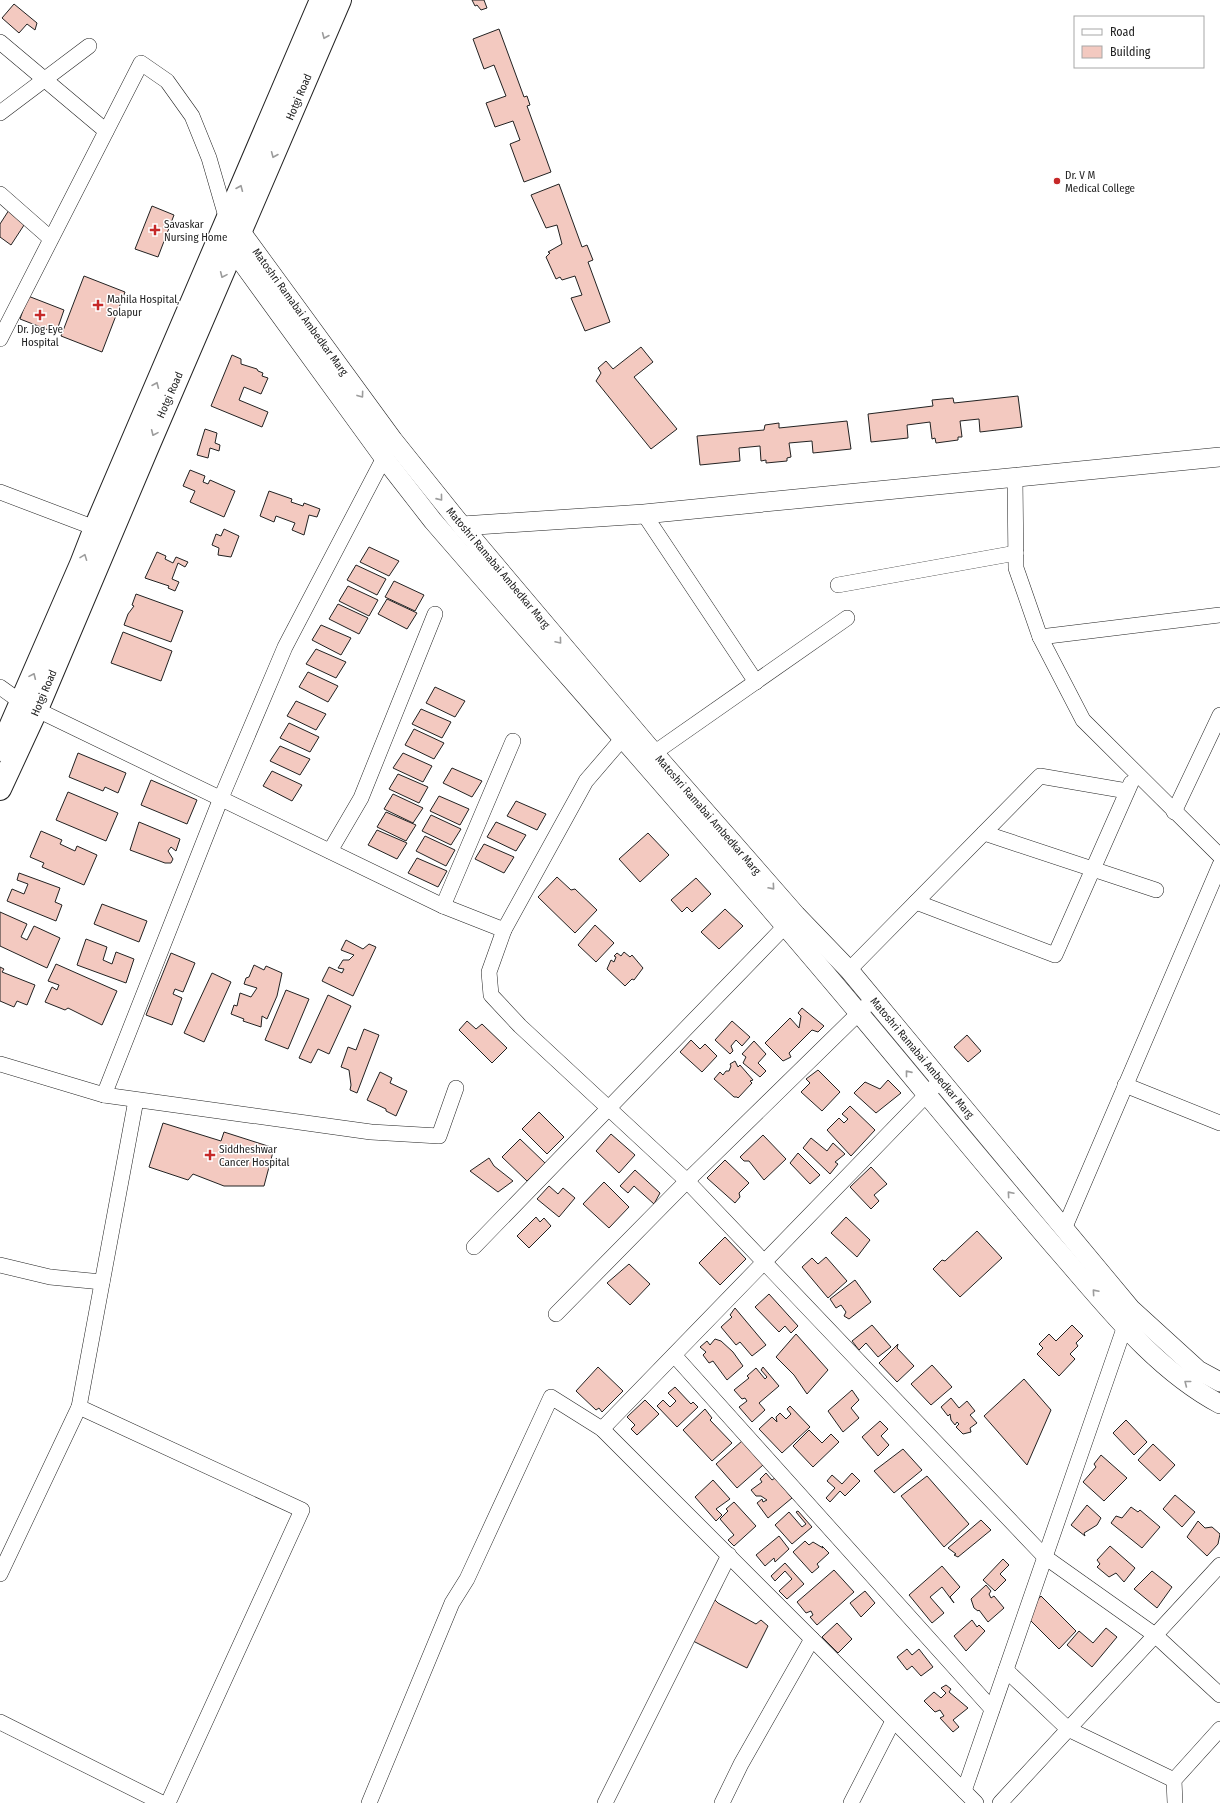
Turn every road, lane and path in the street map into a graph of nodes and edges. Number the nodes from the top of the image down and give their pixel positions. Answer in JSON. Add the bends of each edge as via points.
{"nodes":[{"id":1,"x":321,"y":0,"type":"edge"},
{"id":2,"x":340,"y":0,"type":"edge"},
{"id":3,"x":0,"y":42,"type":"edge"},
{"id":4,"x":89,"y":46,"type":"dead end"},
{"id":5,"x":45,"y":79,"type":"junction"},
{"id":6,"x":0,"y":113,"type":"edge"},
{"id":7,"x":106,"y":131,"type":"junction"},
{"id":8,"x":0,"y":194,"type":"edge"},
{"id":9,"x":230,"y":235,"type":"junction"},
{"id":10,"x":50,"y":238,"type":"junction"},
{"id":11,"x":5,"y":314,"type":"edge"},
{"id":12,"x":0,"y":339,"type":"edge"},
{"id":13,"x":393,"y":440,"type":"junction"},
{"id":14,"x":384,"y":458,"type":"junction"},
{"id":15,"x":1220,"y":458,"type":"edge"},
{"id":16,"x":1015,"y":478,"type":"junction"},
{"id":17,"x":0,"y":492,"type":"edge"},
{"id":18,"x":644,"y":514,"type":"junction"},
{"id":19,"x":462,"y":526,"type":"junction"},
{"id":20,"x":95,"y":528,"type":"junction"},
{"id":21,"x":1016,"y":553,"type":"junction"},
{"id":22,"x":838,"y":585,"type":"dead end"},
{"id":23,"x":436,"y":614,"type":"dead end"},
{"id":24,"x":1220,"y":615,"type":"edge"},
{"id":25,"x":847,"y":618,"type":"dead end"},
{"id":26,"x":1040,"y":637,"type":"junction"},
{"id":27,"x":756,"y":682,"type":"junction"},
{"id":28,"x":0,"y":687,"type":"edge"},
{"id":29,"x":29,"y":705,"type":"junction"},
{"id":30,"x":1220,"y":715,"type":"edge"},
{"id":31,"x":627,"y":733,"type":"junction"},
{"id":32,"x":513,"y":741,"type":"dead end"},
{"id":33,"x":0,"y":750,"type":"edge"},
{"id":34,"x":654,"y":753,"type":"junction"},
{"id":35,"x":1135,"y":773,"type":"junction"},
{"id":36,"x":0,"y":789,"type":"edge"},
{"id":37,"x":1127,"y":791,"type":"junction"},
{"id":38,"x":221,"y":798,"type":"junction"},
{"id":39,"x":1174,"y":812,"type":"junction"},
{"id":40,"x":984,"y":832,"type":"junction"},
{"id":41,"x":330,"y":851,"type":"junction"},
{"id":42,"x":1220,"y":856,"type":"edge"},
{"id":43,"x":1220,"y":865,"type":"edge"},
{"id":44,"x":1093,"y":869,"type":"junction"},
{"id":45,"x":1156,"y":890,"type":"dead end"},
{"id":46,"x":916,"y":902,"type":"junction"},
{"id":47,"x":443,"y":906,"type":"junction"},
{"id":48,"x":791,"y":921,"type":"junction"},
{"id":49,"x":504,"y":930,"type":"junction"},
{"id":50,"x":849,"y":970,"type":"junction"},
{"id":51,"x":873,"y":999,"type":"junction"},
{"id":52,"x":858,"y":1013,"type":"junction"},
{"id":53,"x":0,"y":1064,"type":"edge"},
{"id":54,"x":940,"y":1081,"type":"junction"},
{"id":55,"x":1125,"y":1085,"type":"junction"},
{"id":56,"x":456,"y":1088,"type":"dead end"},
{"id":57,"x":104,"y":1094,"type":"junction"},
{"id":58,"x":926,"y":1095,"type":"junction"},
{"id":59,"x":136,"y":1100,"type":"junction"},
{"id":60,"x":610,"y":1108,"type":"junction"},
{"id":61,"x":1220,"y":1124,"type":"edge"},
{"id":62,"x":687,"y":1181,"type":"junction"},
{"id":63,"x":1064,"y":1229,"type":"junction"},
{"id":64,"x":474,"y":1247,"type":"dead end"},
{"id":65,"x":764,"y":1262,"type":"junction"},
{"id":66,"x":0,"y":1265,"type":"edge"},
{"id":67,"x":102,"y":1282,"type":"junction"},
{"id":68,"x":1131,"y":1309,"type":"junction"},
{"id":69,"x":556,"y":1314,"type":"dead end"},
{"id":70,"x":1125,"y":1327,"type":"junction"},
{"id":71,"x":674,"y":1355,"type":"junction"},
{"id":72,"x":1220,"y":1382,"type":"edge"},
{"id":73,"x":1220,"y":1404,"type":"edge"},
{"id":74,"x":79,"y":1407,"type":"junction"},
{"id":75,"x":602,"y":1429,"type":"junction"},
{"id":76,"x":729,"y":1555,"type":"junction"},
{"id":77,"x":1045,"y":1557,"type":"junction"},
{"id":78,"x":1220,"y":1565,"type":"edge"},
{"id":79,"x":0,"y":1574,"type":"edge"},
{"id":80,"x":1155,"y":1635,"type":"junction"},
{"id":81,"x":812,"y":1639,"type":"junction"},
{"id":82,"x":1006,"y":1670,"type":"junction"},
{"id":83,"x":1220,"y":1695,"type":"edge"},
{"id":84,"x":992,"y":1709,"type":"junction"},
{"id":85,"x":893,"y":1721,"type":"junction"},
{"id":86,"x":0,"y":1722,"type":"edge"},
{"id":87,"x":1068,"y":1729,"type":"junction"},
{"id":88,"x":1220,"y":1729,"type":"edge"},
{"id":89,"x":1174,"y":1780,"type":"junction"},
{"id":90,"x":964,"y":1791,"type":"junction"},
{"id":91,"x":162,"y":1803,"type":"edge"},
{"id":92,"x":168,"y":1803,"type":"edge"},
{"id":93,"x":369,"y":1803,"type":"edge"},
{"id":94,"x":605,"y":1803,"type":"edge"},
{"id":95,"x":722,"y":1803,"type":"edge"},
{"id":96,"x":851,"y":1803,"type":"edge"},
{"id":97,"x":976,"y":1803,"type":"edge"},
{"id":98,"x":1000,"y":1803,"type":"edge"},
{"id":99,"x":1175,"y":1803,"type":"edge"}],
"edges":[{"from":9,"to":1,"type":"main road","name":"Hotgi Road","one_way":true},
{"from":2,"to":9,"type":"main road","name":"Hotgi Road","one_way":true},
{"from":3,"to":5,"type":"street"},
{"from":4,"to":5,"type":"street"},
{"from":5,"to":6,"type":"street"},
{"from":5,"to":7,"type":"street"},
{"from":7,"to":9,"type":"street","via":[[141,63],[167,81],[192,116],[209,158]]},
{"from":7,"to":10,"type":"street"},
{"from":8,"to":10,"type":"street"},
{"from":9,"to":13,"type":"street","name":"Matoshri Ramabai Ambedkar Marg","one_way":true},
{"from":9,"to":14,"type":"street"},
{"from":20,"to":9,"type":"main road","name":"Hotgi Road","one_way":true},
{"from":9,"to":29,"type":"main road","name":"Hotgi Road","one_way":true,"via":[[147,449]]},
{"from":10,"to":11,"type":"street"},
{"from":11,"to":12,"type":"street"},
{"from":13,"to":14,"type":"street"},
{"from":13,"to":19,"type":"street","name":"Matoshri Ramabai Ambedkar Marg","one_way":true},
{"from":14,"to":31,"type":"street","via":[[433,521]]},
{"from":14,"to":38,"type":"street","via":[[285,648]]},
{"from":15,"to":16,"type":"street"},
{"from":16,"to":18,"type":"street"},
{"from":16,"to":21,"type":"street"},
{"from":17,"to":20,"type":"street"},
{"from":18,"to":19,"type":"street"},
{"from":18,"to":27,"type":"street"},
{"from":19,"to":31,"type":"street","name":"Matoshri Ramabai Ambedkar Marg","one_way":true},
{"from":29,"to":20,"type":"main road","name":"Hotgi Road","one_way":true},
{"from":21,"to":22,"type":"street"},
{"from":21,"to":26,"type":"street","via":[[1016,568]]},
{"from":23,"to":41,"type":"street","via":[[361,798]]},
{"from":24,"to":26,"type":"street"},
{"from":25,"to":27,"type":"street"},
{"from":26,"to":35,"type":"street","via":[[1083,720]]},
{"from":27,"to":34,"type":"street"},
{"from":28,"to":29,"type":"street"},
{"from":29,"to":33,"type":"main road","name":"Hotgi Road"},
{"from":29,"to":36,"type":"main road","name":"Hotgi Road"},
{"from":29,"to":38,"type":"street"},
{"from":30,"to":39,"type":"street"},
{"from":31,"to":34,"type":"street","name":"Matoshri Ramabai Ambedkar Marg"},
{"from":31,"to":48,"type":"street"},
{"from":31,"to":49,"type":"street","via":[[586,780]]},
{"from":32,"to":47,"type":"street"},
{"from":34,"to":48,"type":"street","name":"Matoshri Ramabai Ambedkar Marg","one_way":true},
{"from":35,"to":37,"type":"street"},
{"from":35,"to":39,"type":"street"},
{"from":37,"to":40,"type":"street","via":[[1040,776]]},
{"from":37,"to":44,"type":"street"},
{"from":38,"to":41,"type":"street"},
{"from":38,"to":57,"type":"street"},
{"from":39,"to":42,"type":"street"},
{"from":40,"to":44,"type":"street"},
{"from":40,"to":46,"type":"street"},
{"from":41,"to":47,"type":"street"},
{"from":43,"to":55,"type":"street"},
{"from":44,"to":45,"type":"street"},
{"from":44,"to":46,"type":"street","via":[[1056,955]]},
{"from":46,"to":50,"type":"street"},
{"from":47,"to":49,"type":"street"},
{"from":48,"to":50,"type":"street","name":"Matoshri Ramabai Ambedkar Marg"},
{"from":48,"to":52,"type":"street"},
{"from":48,"to":60,"type":"street"},
{"from":49,"to":60,"type":"street","via":[[489,972],[491,995],[520,1026]]},
{"from":50,"to":51,"type":"street","name":"Matoshri Ramabai Ambedkar Marg"},
{"from":51,"to":52,"type":"street"},
{"from":51,"to":54,"type":"street","name":"Matoshri Ramabai Ambedkar Marg"},
{"from":58,"to":52,"type":"street","one_way":true},
{"from":52,"to":62,"type":"street"},
{"from":53,"to":57,"type":"street"},
{"from":54,"to":58,"type":"street"},
{"from":54,"to":63,"type":"street","name":"Matoshri Ramabai Ambedkar Marg"},
{"from":55,"to":61,"type":"street"},
{"from":55,"to":63,"type":"street"},
{"from":56,"to":59,"type":"street","via":[[439,1136],[371,1132]]},
{"from":57,"to":59,"type":"street"},
{"from":58,"to":65,"type":"street"},
{"from":70,"to":58,"type":"street","one_way":true},
{"from":59,"to":67,"type":"street"},
{"from":60,"to":62,"type":"street"},
{"from":60,"to":64,"type":"street"},
{"from":62,"to":65,"type":"street"},
{"from":62,"to":69,"type":"street"},
{"from":63,"to":68,"type":"street","name":"Matoshri Ramabai Ambedkar Marg"},
{"from":65,"to":71,"type":"street"},
{"from":65,"to":77,"type":"street"},
{"from":66,"to":67,"type":"street","via":[[50,1277]]},
{"from":67,"to":74,"type":"street"},
{"from":68,"to":70,"type":"street"},
{"from":68,"to":72,"type":"street","name":"Matoshri Ramabai Ambedkar Marg","via":[[1198,1370]]},
{"from":73,"to":70,"type":"street","one_way":true,"via":[[1199,1393],[1180,1378]]},
{"from":70,"to":77,"type":"street"},
{"from":71,"to":75,"type":"street"},
{"from":71,"to":84,"type":"street"},
{"from":74,"to":79,"type":"street"},
{"from":74,"to":92,"type":"street","via":[[302,1510]]},
{"from":75,"to":76,"type":"street"},
{"from":75,"to":93,"type":"street","via":[[551,1397],[467,1580],[452,1602]]},
{"from":76,"to":81,"type":"street"},
{"from":76,"to":94,"type":"street"},
{"from":77,"to":80,"type":"street"},
{"from":77,"to":82,"type":"street"},
{"from":78,"to":80,"type":"street"},
{"from":80,"to":83,"type":"street"},
{"from":80,"to":87,"type":"street"},
{"from":81,"to":85,"type":"street"},
{"from":81,"to":95,"type":"street","via":[[741,1764]]},
{"from":82,"to":84,"type":"street"},
{"from":82,"to":87,"type":"street"},
{"from":84,"to":90,"type":"street"},
{"from":85,"to":90,"type":"street"},
{"from":85,"to":96,"type":"street"},
{"from":86,"to":91,"type":"street"},
{"from":87,"to":89,"type":"street"},
{"from":87,"to":98,"type":"street"},
{"from":88,"to":89,"type":"street"},
{"from":89,"to":99,"type":"street"},
{"from":90,"to":97,"type":"street"}]}
